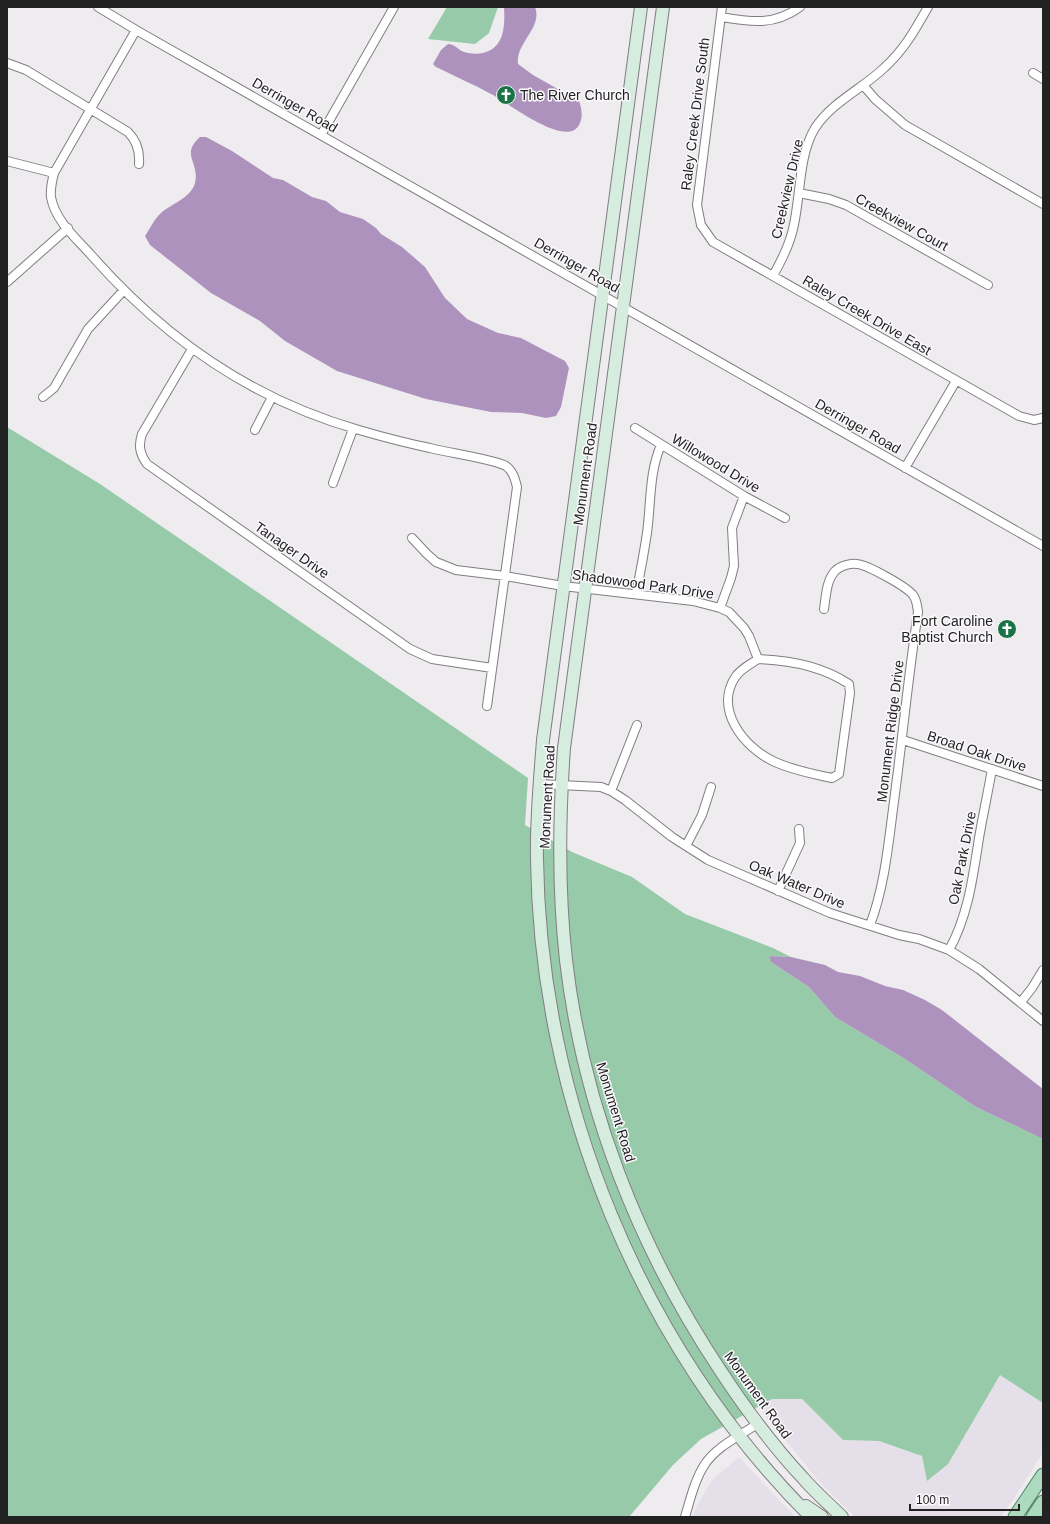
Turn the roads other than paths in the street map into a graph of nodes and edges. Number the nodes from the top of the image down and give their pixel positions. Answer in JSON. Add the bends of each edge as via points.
{"nodes":[{"id":1,"x":98,"y":7,"type":"edge"},
{"id":2,"x":394,"y":7,"type":"edge"},
{"id":3,"x":640,"y":7,"type":"edge"},
{"id":4,"x":663,"y":7,"type":"edge"},
{"id":5,"x":722,"y":7,"type":"edge"},
{"id":6,"x":800,"y":7,"type":"edge"},
{"id":7,"x":928,"y":7,"type":"edge"},
{"id":8,"x":721,"y":17,"type":"junction"},
{"id":9,"x":136,"y":30,"type":"junction"},
{"id":10,"x":7,"y":64,"type":"edge"},
{"id":11,"x":1033,"y":73,"type":"dead end"},
{"id":12,"x":1043,"y":79,"type":"edge"},
{"id":13,"x":863,"y":85,"type":"junction"},
{"id":14,"x":90,"y":108,"type":"junction"},
{"id":15,"x":321,"y":135,"type":"junction"},
{"id":16,"x":7,"y":161,"type":"edge"},
{"id":17,"x":139,"y":164,"type":"dead end"},
{"id":18,"x":54,"y":173,"type":"junction"},
{"id":19,"x":799,"y":193,"type":"junction"},
{"id":20,"x":1043,"y":204,"type":"edge"},
{"id":21,"x":700,"y":225,"type":"joint"},
{"id":22,"x":68,"y":228,"type":"junction"},
{"id":23,"x":773,"y":276,"type":"junction"},
{"id":24,"x":7,"y":282,"type":"edge"},
{"id":25,"x":988,"y":285,"type":"dead end"},
{"id":26,"x":124,"y":290,"type":"junction"},
{"id":27,"x":601,"y":294,"type":"junction"},
{"id":28,"x":623,"y":307,"type":"junction"},
{"id":29,"x":192,"y":349,"type":"junction"},
{"id":30,"x":956,"y":381,"type":"junction"},
{"id":31,"x":43,"y":397,"type":"dead end"},
{"id":32,"x":272,"y":397,"type":"junction"},
{"id":33,"x":1043,"y":418,"type":"edge"},
{"id":34,"x":635,"y":428,"type":"dead end"},
{"id":35,"x":354,"y":429,"type":"junction"},
{"id":36,"x":255,"y":430,"type":"dead end"},
{"id":37,"x":661,"y":445,"type":"junction"},
{"id":38,"x":905,"y":468,"type":"junction"},
{"id":39,"x":333,"y":483,"type":"dead end"},
{"id":40,"x":744,"y":496,"type":"junction"},
{"id":41,"x":785,"y":518,"type":"dead end"},
{"id":42,"x":412,"y":538,"type":"dead end"},
{"id":43,"x":1043,"y":546,"type":"edge"},
{"id":44,"x":505,"y":576,"type":"junction"},
{"id":45,"x":563,"y":586,"type":"junction"},
{"id":46,"x":585,"y":588,"type":"junction"},
{"id":47,"x":636,"y":594,"type":"junction"},
{"id":48,"x":720,"y":608,"type":"junction"},
{"id":49,"x":824,"y":609,"type":"dead end"},
{"id":50,"x":758,"y":659,"type":"junction"},
{"id":51,"x":492,"y":668,"type":"junction"},
{"id":52,"x":486,"y":706,"type":"dead end"},
{"id":53,"x":637,"y":725,"type":"dead end"},
{"id":54,"x":903,"y":740,"type":"junction"},
{"id":55,"x":992,"y":769,"type":"junction"},
{"id":56,"x":540,"y":784,"type":"junction"},
{"id":57,"x":561,"y":785,"type":"junction"},
{"id":58,"x":1043,"y":786,"type":"edge"},
{"id":59,"x":711,"y":787,"type":"dead end"},
{"id":60,"x":611,"y":791,"type":"junction"},
{"id":61,"x":799,"y":829,"type":"dead end"},
{"id":62,"x":686,"y":846,"type":"junction"},
{"id":63,"x":778,"y":891,"type":"junction"},
{"id":64,"x":870,"y":925,"type":"junction"},
{"id":65,"x":949,"y":950,"type":"junction"},
{"id":66,"x":1043,"y":970,"type":"edge"},
{"id":67,"x":1020,"y":1002,"type":"junction"},
{"id":68,"x":1043,"y":1021,"type":"edge"},
{"id":69,"x":757,"y":1424,"type":"junction"},
{"id":70,"x":739,"y":1436,"type":"junction"},
{"id":71,"x":1043,"y":1475,"type":"edge"},
{"id":72,"x":788,"y":1493,"type":"junction"},
{"id":73,"x":1043,"y":1502,"type":"edge"},
{"id":74,"x":685,"y":1517,"type":"edge"},
{"id":75,"x":811,"y":1517,"type":"edge"},
{"id":76,"x":822,"y":1517,"type":"edge"},
{"id":77,"x":842,"y":1517,"type":"edge"},
{"id":78,"x":1015,"y":1517,"type":"edge"},
{"id":79,"x":1033,"y":1517,"type":"edge"}],
"edges":[{"from":1,"to":9,"type":"street","name":"Derringer Road"},
{"from":2,"to":15,"type":"street"},
{"from":3,"to":27,"type":"main road","name":"Monument Road"},
{"from":4,"to":28,"type":"main road","name":"Monument Road"},
{"from":5,"to":8,"type":"street","name":"Raley Creek Drive South"},
{"from":6,"to":8,"type":"street","via":[[781,18],[765,21]]},
{"from":7,"to":13,"type":"street","name":"Creekview Drive","via":[[900,52],[884,69]]},
{"from":8,"to":21,"type":"street","name":"Raley Creek Drive South","via":[[698,193]]},
{"from":9,"to":14,"type":"street"},
{"from":9,"to":15,"type":"street","name":"Derringer Road"},
{"from":10,"to":14,"type":"street","via":[[26,70]]},
{"from":11,"to":12,"type":"street"},
{"from":13,"to":19,"type":"street","name":"Creekview Drive","via":[[840,102],[815,128],[806,148]]},
{"from":13,"to":20,"type":"street","via":[[905,125]]},
{"from":14,"to":17,"type":"street","via":[[133,137],[137,145]]},
{"from":14,"to":18,"type":"street"},
{"from":15,"to":27,"type":"street","name":"Derringer Road"},
{"from":16,"to":18,"type":"street"},
{"from":18,"to":22,"type":"street","via":[[51,198],[59,218]]},
{"from":19,"to":23,"type":"street","name":"Creekview Drive","via":[[793,228],[782,260]]},
{"from":19,"to":25,"type":"street","name":"Creekview Court","via":[[846,205]]},
{"from":21,"to":23,"type":"street","name":"Raley Creek Drive East","via":[[713,242]]},
{"from":22,"to":24,"type":"street"},
{"from":22,"to":26,"type":"street"},
{"from":23,"to":30,"type":"street","name":"Raley Creek Drive East"},
{"from":26,"to":29,"type":"street","via":[[153,318]]},
{"from":26,"to":31,"type":"street","via":[[88,329],[54,388]]},
{"from":27,"to":28,"type":"street","name":"Derringer Road"},
{"from":27,"to":45,"type":"main road","name":"Monument Road"},
{"from":28,"to":38,"type":"street","name":"Derringer Road"},
{"from":28,"to":46,"type":"main road","name":"Monument Road"},
{"from":29,"to":32,"type":"street"},
{"from":29,"to":51,"type":"street","name":"Tanager Drive","via":[[142,434],[140,452],[147,464],[410,649],[432,659]]},
{"from":30,"to":33,"type":"street","name":"Raley Creek Drive East","via":[[1018,416],[1034,420]]},
{"from":30,"to":38,"type":"street"},
{"from":32,"to":35,"type":"street"},
{"from":32,"to":36,"type":"street"},
{"from":34,"to":37,"type":"street","name":"Willowood Drive"},
{"from":35,"to":39,"type":"street"},
{"from":35,"to":44,"type":"street","via":[[506,465],[514,476],[517,487]]},
{"from":37,"to":40,"type":"street","name":"Willowood Drive"},
{"from":37,"to":47,"type":"street","via":[[654,466],[647,533]]},
{"from":38,"to":43,"type":"street","name":"Derringer Road"},
{"from":40,"to":41,"type":"street","name":"Willowood Drive"},
{"from":40,"to":48,"type":"street","via":[[732,528],[734,566]]},
{"from":42,"to":44,"type":"street","name":"Shadowood Park Drive","via":[[436,562],[446,567]]},
{"from":44,"to":45,"type":"street","name":"Shadowood Park Drive"},
{"from":44,"to":51,"type":"street"},
{"from":45,"to":46,"type":"street","name":"Shadowood Park Drive"},
{"from":45,"to":56,"type":"main road","name":"Monument Road","via":[[544,732]]},
{"from":46,"to":47,"type":"street","name":"Shadowood Park Drive"},
{"from":46,"to":57,"type":"main road","name":"Monument Road"},
{"from":47,"to":48,"type":"street","name":"Shadowood Park Drive","via":[[693,601]]},
{"from":48,"to":50,"type":"street","name":"Shadowood Park Drive","via":[[729,612],[744,628]]},
{"from":49,"to":54,"type":"street","name":"Monument Ridge Drive","via":[[831,577],[841,567],[850,564],[869,568],[899,584],[917,600],[918,612]]},
{"from":50,"to":50,"type":"street","via":[[743,668],[730,690],[728,708],[742,736],[758,752],[774,762],[795,770],[832,778],[839,774],[849,684],[806,664]]},
{"from":51,"to":52,"type":"street"},
{"from":53,"to":60,"type":"street"},
{"from":54,"to":55,"type":"street","name":"Broad Oak Drive"},
{"from":54,"to":64,"type":"street","name":"Monument Ridge Drive","via":[[885,870]]},
{"from":55,"to":58,"type":"street","name":"Broad Oak Drive"},
{"from":55,"to":65,"type":"street","name":"Oak Park Drive","via":[[966,906]]},
{"from":56,"to":57,"type":"street","name":"Oak Water Drive"},
{"from":56,"to":70,"type":"main road","name":"Monument Road","via":[[537,860],[544,956],[560,1053],[578,1121],[606,1202],[631,1260],[676,1343]]},
{"from":57,"to":60,"type":"street","name":"Oak Water Drive","via":[[601,787]]},
{"from":57,"to":69,"type":"main road","name":"Monument Road","via":[[559,865],[566,963],[586,1069],[608,1145],[625,1193],[668,1285],[695,1332]]},
{"from":59,"to":62,"type":"street","via":[[702,815]]},
{"from":60,"to":62,"type":"street","name":"Oak Water Drive"},
{"from":61,"to":63,"type":"street","via":[[800,843]]},
{"from":62,"to":63,"type":"street","name":"Oak Water Drive","via":[[708,860]]},
{"from":63,"to":64,"type":"street","name":"Oak Water Drive","via":[[830,913]]},
{"from":64,"to":65,"type":"street","name":"Oak Water Drive"},
{"from":65,"to":67,"type":"street","name":"Oak Water Drive","via":[[979,969]]},
{"from":66,"to":67,"type":"street"},
{"from":67,"to":68,"type":"street","name":"Oak Water Drive"},
{"from":69,"to":70,"type":"street"},
{"from":69,"to":77,"type":"main road","name":"Monument Road","via":[[803,1478]]},
{"from":70,"to":72,"type":"main road","name":"Monument Road"},
{"from":70,"to":74,"type":"street","via":[[717,1451],[705,1464]]},
{"from":71,"to":78,"type":"main road"},
{"from":72,"to":75,"type":"main road","name":"Monument Road"},
{"from":72,"to":76,"type":"main road"},
{"from":73,"to":79,"type":"main road"}]}
